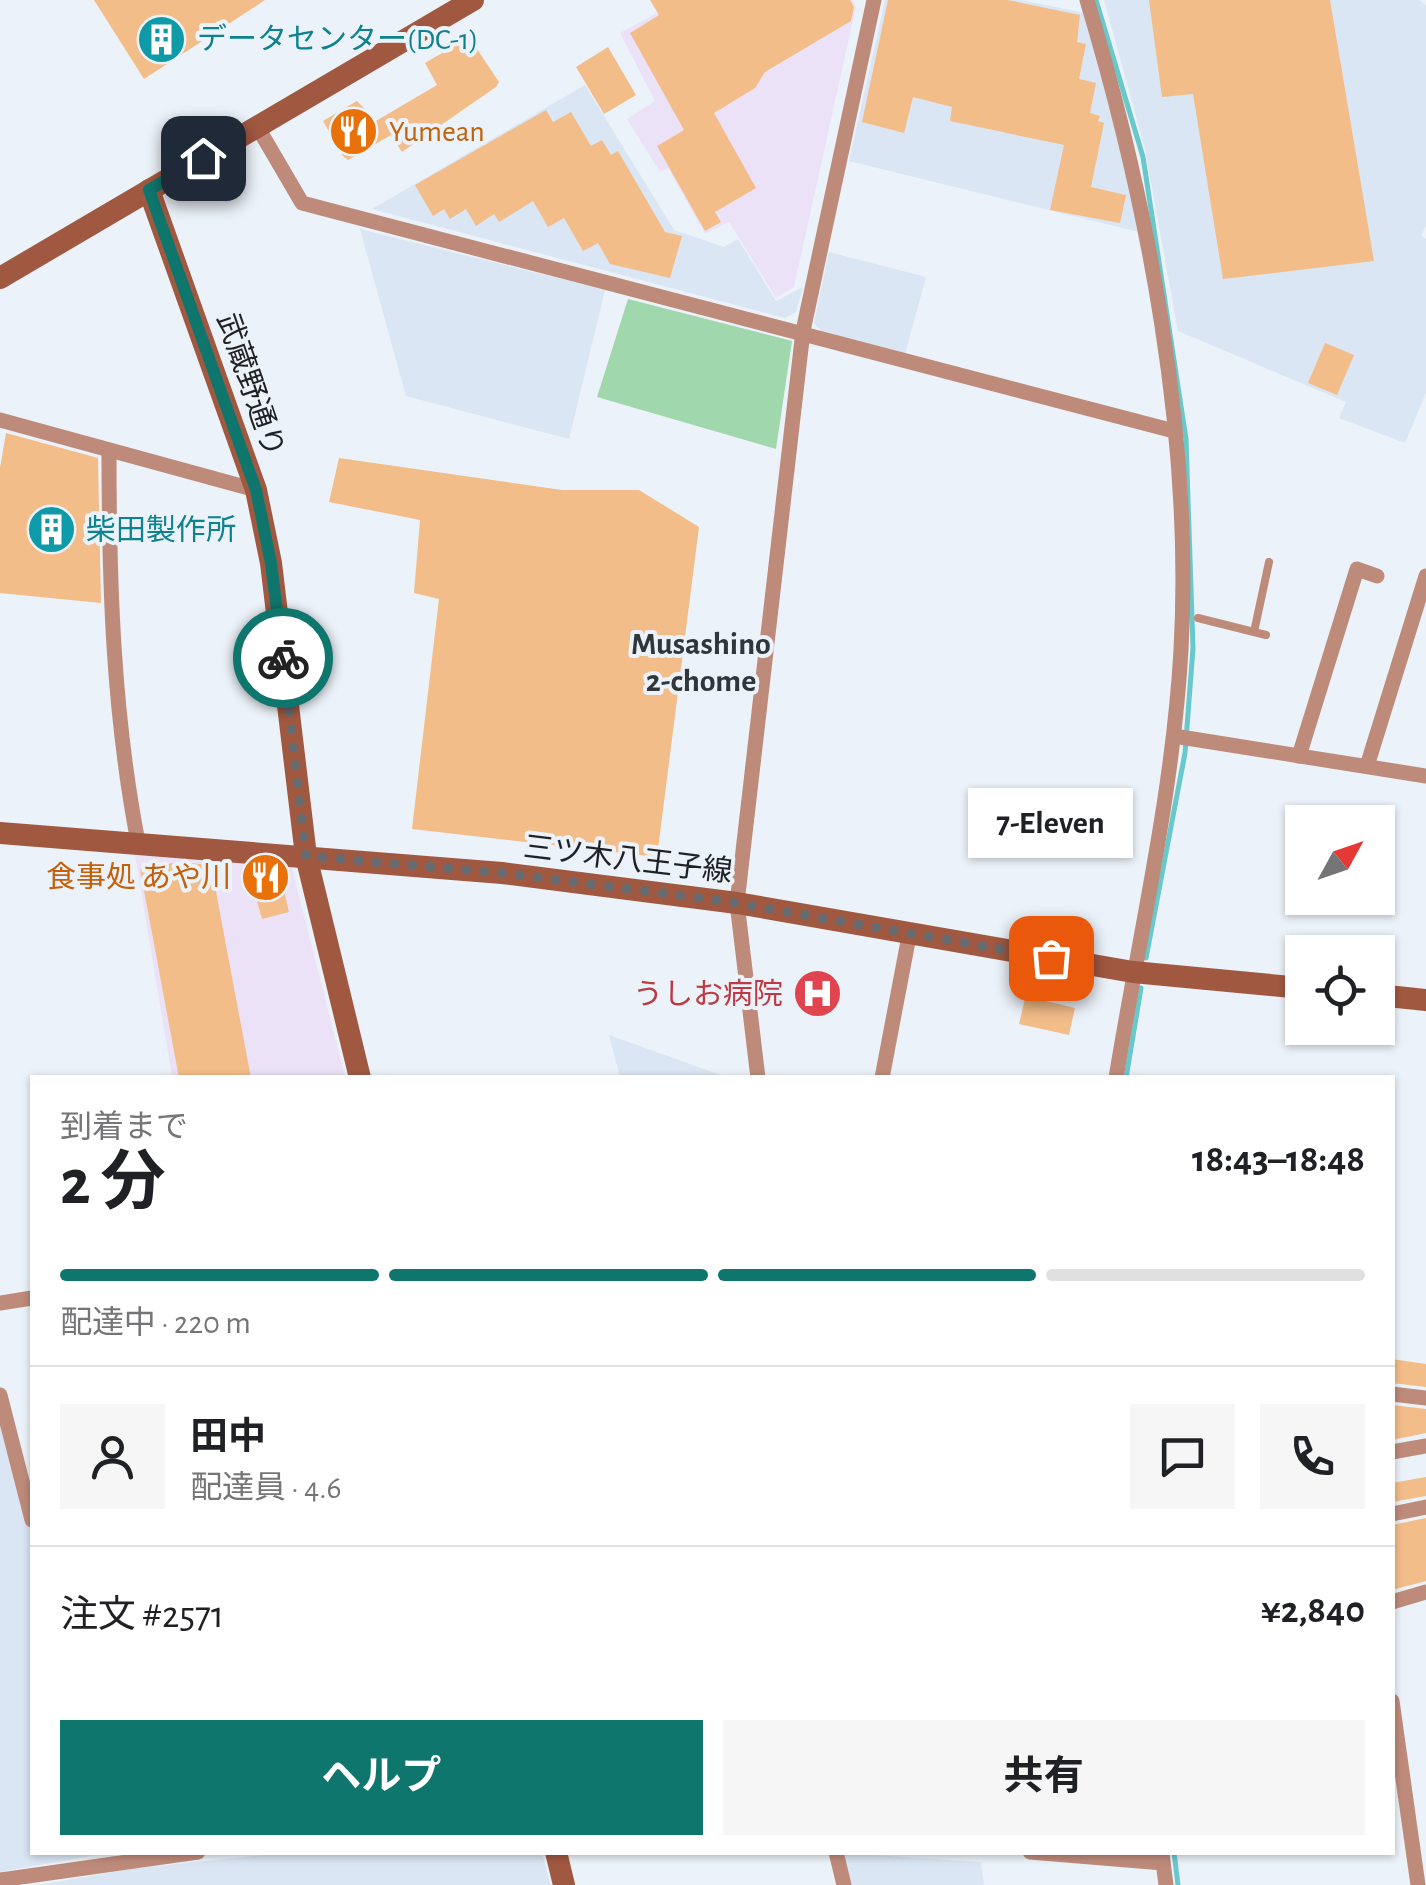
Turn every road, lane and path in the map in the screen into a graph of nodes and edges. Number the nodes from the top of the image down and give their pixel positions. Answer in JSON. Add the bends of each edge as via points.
{"nodes":[{"id":1,"x":474,"y":0,"type":"edge"},
{"id":2,"x":874,"y":0,"type":"edge"},
{"id":3,"x":1087,"y":0,"type":"edge"},
{"id":4,"x":257,"y":126,"type":"junction"},
{"id":5,"x":149,"y":190,"type":"junction"},
{"id":6,"x":0,"y":278,"type":"edge"},
{"id":7,"x":803,"y":331,"type":"junction"},
{"id":8,"x":0,"y":420,"type":"edge"},
{"id":9,"x":1174,"y":431,"type":"junction"},
{"id":10,"x":109,"y":452,"type":"junction"},
{"id":11,"x":256,"y":490,"type":"junction"},
{"id":12,"x":1269,"y":562,"type":"dead end"},
{"id":13,"x":1377,"y":576,"type":"dead end"},
{"id":14,"x":1426,"y":576,"type":"edge"},
{"id":15,"x":1189,"y":615,"type":"junction"},
{"id":16,"x":1254,"y":632,"type":"junction"},
{"id":17,"x":1266,"y":636,"type":"dead end"},
{"id":18,"x":1182,"y":737,"type":"junction"},
{"id":19,"x":1298,"y":756,"type":"junction"},
{"id":20,"x":1367,"y":766,"type":"junction"},
{"id":21,"x":1426,"y":776,"type":"edge"},
{"id":22,"x":0,"y":832,"type":"edge"},
{"id":23,"x":138,"y":842,"type":"junction"},
{"id":24,"x":306,"y":856,"type":"junction"},
{"id":25,"x":737,"y":903,"type":"junction"},
{"id":26,"x":910,"y":936,"type":"junction"},
{"id":27,"x":1134,"y":972,"type":"junction"},
{"id":28,"x":1285,"y":986,"type":"edge"},
{"id":29,"x":1395,"y":997,"type":"edge"},
{"id":30,"x":1426,"y":1000,"type":"edge"},
{"id":31,"x":359,"y":1075,"type":"edge"},
{"id":32,"x":758,"y":1075,"type":"edge"},
{"id":33,"x":883,"y":1075,"type":"edge"},
{"id":34,"x":1117,"y":1075,"type":"edge"},
{"id":35,"x":30,"y":1298,"type":"edge"},
{"id":36,"x":0,"y":1303,"type":"edge"},
{"id":37,"x":1395,"y":1394,"type":"edge"},
{"id":38,"x":0,"y":1395,"type":"edge"},
{"id":39,"x":1426,"y":1398,"type":"edge"},
{"id":40,"x":1426,"y":1446,"type":"edge"},
{"id":41,"x":1395,"y":1451,"type":"edge"},
{"id":42,"x":1426,"y":1507,"type":"edge"},
{"id":43,"x":30,"y":1512,"type":"edge"},
{"id":44,"x":1395,"y":1513,"type":"edge"},
{"id":45,"x":1426,"y":1592,"type":"edge"},
{"id":46,"x":1395,"y":1601,"type":"edge"},
{"id":47,"x":1395,"y":1744,"type":"edge"},
{"id":48,"x":1399,"y":1803,"type":"edge"},
{"id":49,"x":557,"y":1855,"type":"edge"},
{"id":50,"x":837,"y":1855,"type":"edge"},
{"id":51,"x":1096,"y":1855,"type":"edge"},
{"id":52,"x":120,"y":1856,"type":"edge"},
{"id":53,"x":1163,"y":1858,"type":"edge"},
{"id":54,"x":0,"y":1880,"type":"edge"},
{"id":55,"x":564,"y":1885,"type":"edge"},
{"id":56,"x":844,"y":1885,"type":"edge"},
{"id":57,"x":1166,"y":1885,"type":"edge"},
{"id":58,"x":1418,"y":1885,"type":"edge"}],
"edges":[{"from":1,"to":4,"type":"street"},
{"from":2,"to":7,"type":"street"},
{"from":3,"to":9,"type":"street","via":[[1127,134]]},
{"from":4,"to":5,"type":"street"},
{"from":4,"to":7,"type":"street","via":[[302,203]]},
{"from":5,"to":6,"type":"street"},
{"from":5,"to":11,"type":"street","name":"武蔵野通り"},
{"from":7,"to":9,"type":"street"},
{"from":7,"to":25,"type":"street"},
{"from":8,"to":10,"type":"street"},
{"from":9,"to":15,"type":"street"},
{"from":10,"to":11,"type":"street"},
{"from":10,"to":23,"type":"street","via":[[110,596],[122,761]]},
{"from":11,"to":24,"type":"street","name":"武蔵野通り"},
{"from":12,"to":16,"type":"lane"},
{"from":13,"to":19,"type":"street","via":[[1357,569]]},
{"from":14,"to":20,"type":"street"},
{"from":15,"to":16,"type":"lane"},
{"from":15,"to":18,"type":"street"},
{"from":16,"to":17,"type":"lane"},
{"from":18,"to":19,"type":"street"},
{"from":18,"to":27,"type":"street"},
{"from":19,"to":20,"type":"street"},
{"from":20,"to":21,"type":"street"},
{"from":22,"to":23,"type":"street","name":"三ツ木八王子線"},
{"from":23,"to":24,"type":"street","name":"三ツ木八王子線"},
{"from":24,"to":25,"type":"street","name":"三ツ木八王子線"},
{"from":24,"to":31,"type":"street","name":"武蔵野通り"},
{"from":25,"to":26,"type":"street","name":"三ツ木八王子線"},
{"from":25,"to":32,"type":"street"},
{"from":26,"to":27,"type":"street","name":"三ツ木八王子線"},
{"from":26,"to":33,"type":"street"},
{"from":27,"to":28,"type":"street","name":"三ツ木八王子線"},
{"from":27,"to":34,"type":"street"},
{"from":29,"to":30,"type":"street"},
{"from":35,"to":36,"type":"street"},
{"from":37,"to":39,"type":"street"},
{"from":38,"to":43,"type":"street"},
{"from":40,"to":41,"type":"street"},
{"from":42,"to":44,"type":"street"},
{"from":45,"to":46,"type":"street"},
{"from":47,"to":48,"type":"street"},
{"from":48,"to":58,"type":"street"},
{"from":49,"to":55,"type":"street"},
{"from":50,"to":56,"type":"street"},
{"from":51,"to":53,"type":"street"},
{"from":52,"to":54,"type":"street"},
{"from":53,"to":57,"type":"street"}]}
